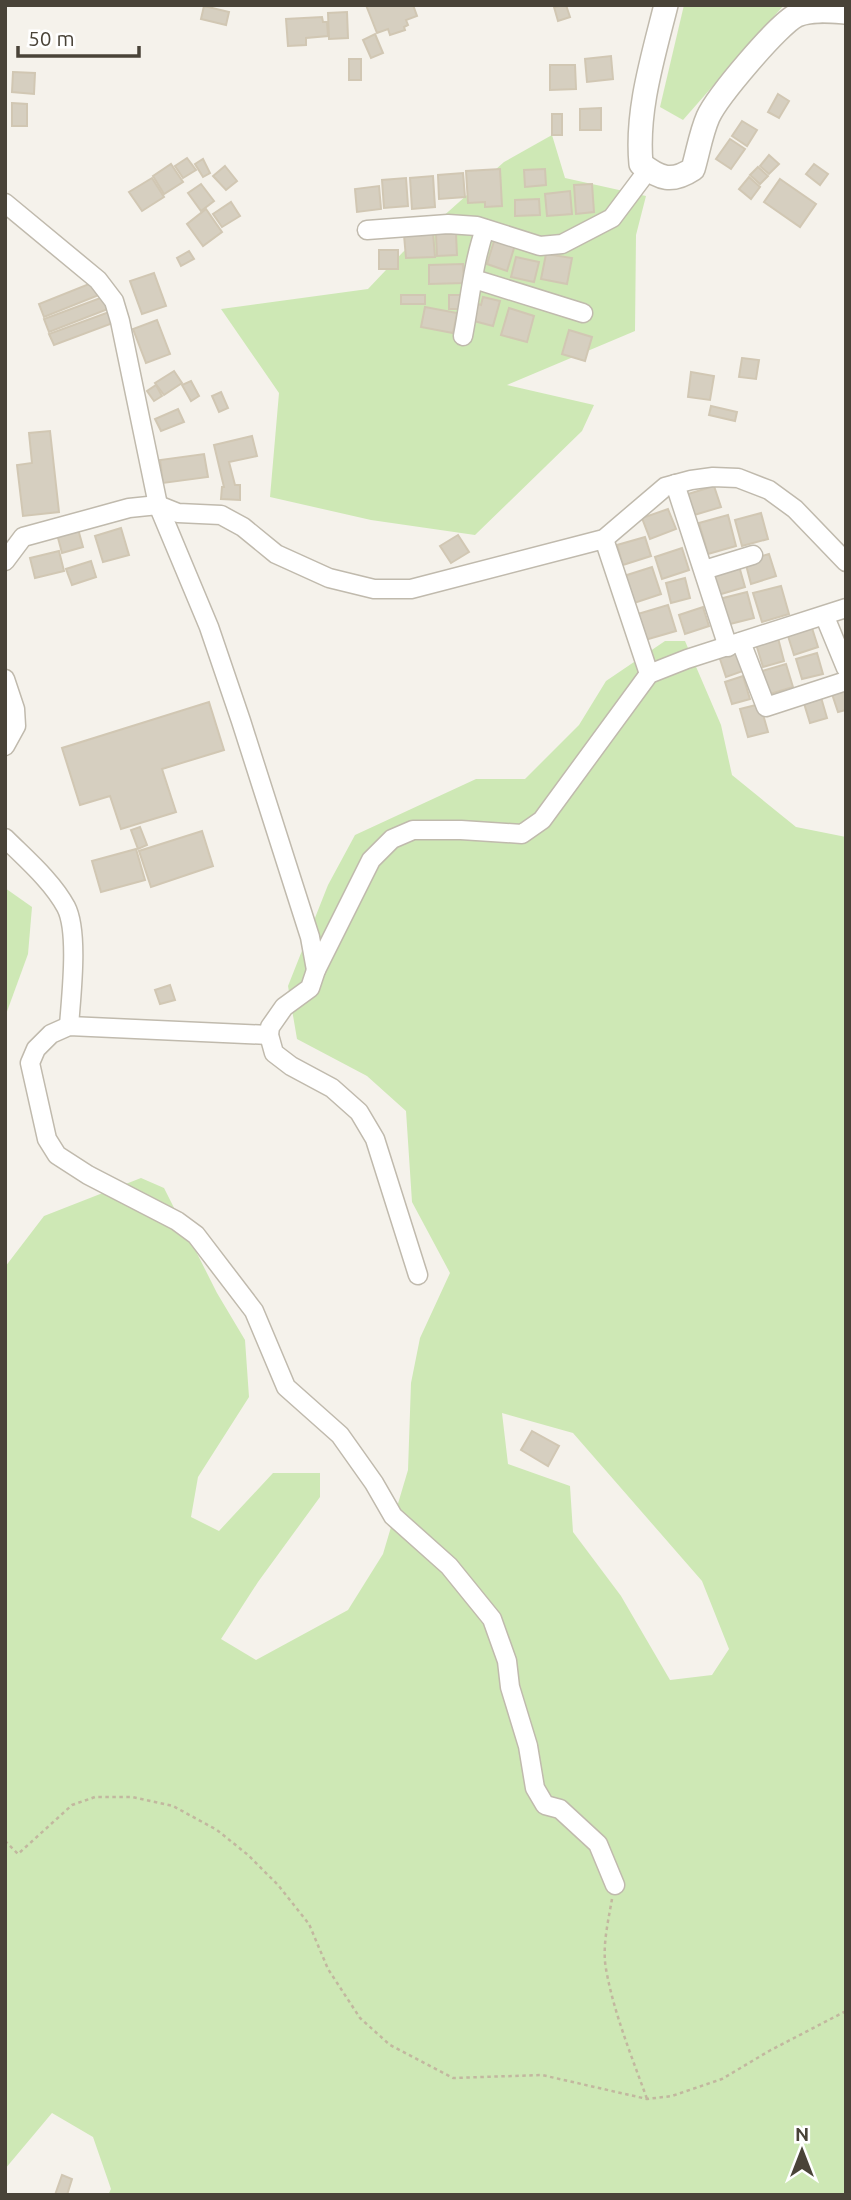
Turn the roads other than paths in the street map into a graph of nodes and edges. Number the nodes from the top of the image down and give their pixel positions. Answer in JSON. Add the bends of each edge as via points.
{"nodes":[{"id":1,"x":666,"y":5,"type":"edge"},
{"id":2,"x":846,"y":12,"type":"edge"},
{"id":3,"x":648,"y":170,"type":"junction"},
{"id":4,"x":5,"y":202,"type":"edge"},
{"id":5,"x":485,"y":229,"type":"junction"},
{"id":6,"x":367,"y":230,"type":"dead end"},
{"id":7,"x":474,"y":279,"type":"junction"},
{"id":8,"x":583,"y":313,"type":"dead end"},
{"id":9,"x":463,"y":336,"type":"dead end"},
{"id":10,"x":675,"y":484,"type":"junction"},
{"id":11,"x":158,"y":505,"type":"junction"},
{"id":12,"x":604,"y":539,"type":"junction"},
{"id":13,"x":753,"y":555,"type":"dead end"},
{"id":14,"x":5,"y":561,"type":"edge"},
{"id":15,"x":846,"y":562,"type":"edge"},
{"id":16,"x":704,"y":570,"type":"junction"},
{"id":17,"x":846,"y":608,"type":"edge"},
{"id":18,"x":825,"y":617,"type":"junction"},
{"id":19,"x":735,"y":644,"type":"junction"},
{"id":20,"x":846,"y":668,"type":"edge"},
{"id":21,"x":649,"y":674,"type":"junction"},
{"id":22,"x":5,"y":679,"type":"edge"},
{"id":23,"x":846,"y":681,"type":"edge"},
{"id":24,"x":5,"y":746,"type":"edge"},
{"id":25,"x":5,"y":838,"type":"edge"},
{"id":26,"x":316,"y":970,"type":"junction"},
{"id":27,"x":69,"y":1026,"type":"junction"},
{"id":28,"x":269,"y":1035,"type":"junction"},
{"id":29,"x":418,"y":1275,"type":"dead end"},
{"id":30,"x":615,"y":1885,"type":"road end"}],
"edges":[{"from":1,"to":3,"type":"street","via":[[638,140],[641,164]]},
{"from":2,"to":3,"type":"street","via":[[811,11],[796,16],[723,91],[708,117],[693,169],[679,178],[656,176]]},
{"from":3,"to":5,"type":"street","via":[[612,218],[562,244],[540,246]]},
{"from":4,"to":11,"type":"street","via":[[97,280],[114,301]]},
{"from":5,"to":6,"type":"street","via":[[447,224]]},
{"from":5,"to":7,"type":"street"},
{"from":7,"to":8,"type":"street"},
{"from":7,"to":9,"type":"street"},
{"from":10,"to":12,"type":"street","via":[[665,487]]},
{"from":10,"to":15,"type":"street","via":[[713,477],[755,483],[795,509]]},
{"from":10,"to":16,"type":"street"},
{"from":11,"to":12,"type":"street","via":[[178,513],[221,515],[303,568],[374,589],[411,589]]},
{"from":11,"to":14,"type":"street","via":[[129,508],[23,537]]},
{"from":11,"to":26,"type":"street","via":[[242,721],[310,937]]},
{"from":12,"to":21,"type":"street"},
{"from":13,"to":16,"type":"street"},
{"from":16,"to":19,"type":"street"},
{"from":17,"to":18,"type":"street"},
{"from":18,"to":19,"type":"street"},
{"from":18,"to":20,"type":"street"},
{"from":19,"to":21,"type":"street"},
{"from":19,"to":23,"type":"street","via":[[766,707]]},
{"from":21,"to":26,"type":"street","via":[[542,820],[522,835],[413,830],[392,839],[371,860]]},
{"from":22,"to":24,"type":"street","via":[[16,726]]},
{"from":25,"to":27,"type":"street","via":[[51,886],[72,922]]},
{"from":26,"to":28,"type":"street","via":[[310,988],[284,1007]]},
{"from":27,"to":28,"type":"street"},
{"from":27,"to":30,"type":"street","via":[[51,1034],[30,1063],[47,1139],[57,1155],[196,1235],[254,1311],[286,1387],[340,1435],[393,1516],[449,1566],[492,1619],[507,1661],[535,1788],[545,1805],[560,1809],[598,1844]]},
{"from":28,"to":29,"type":"street","via":[[274,1053],[332,1088],[359,1112],[375,1139]]}]}
